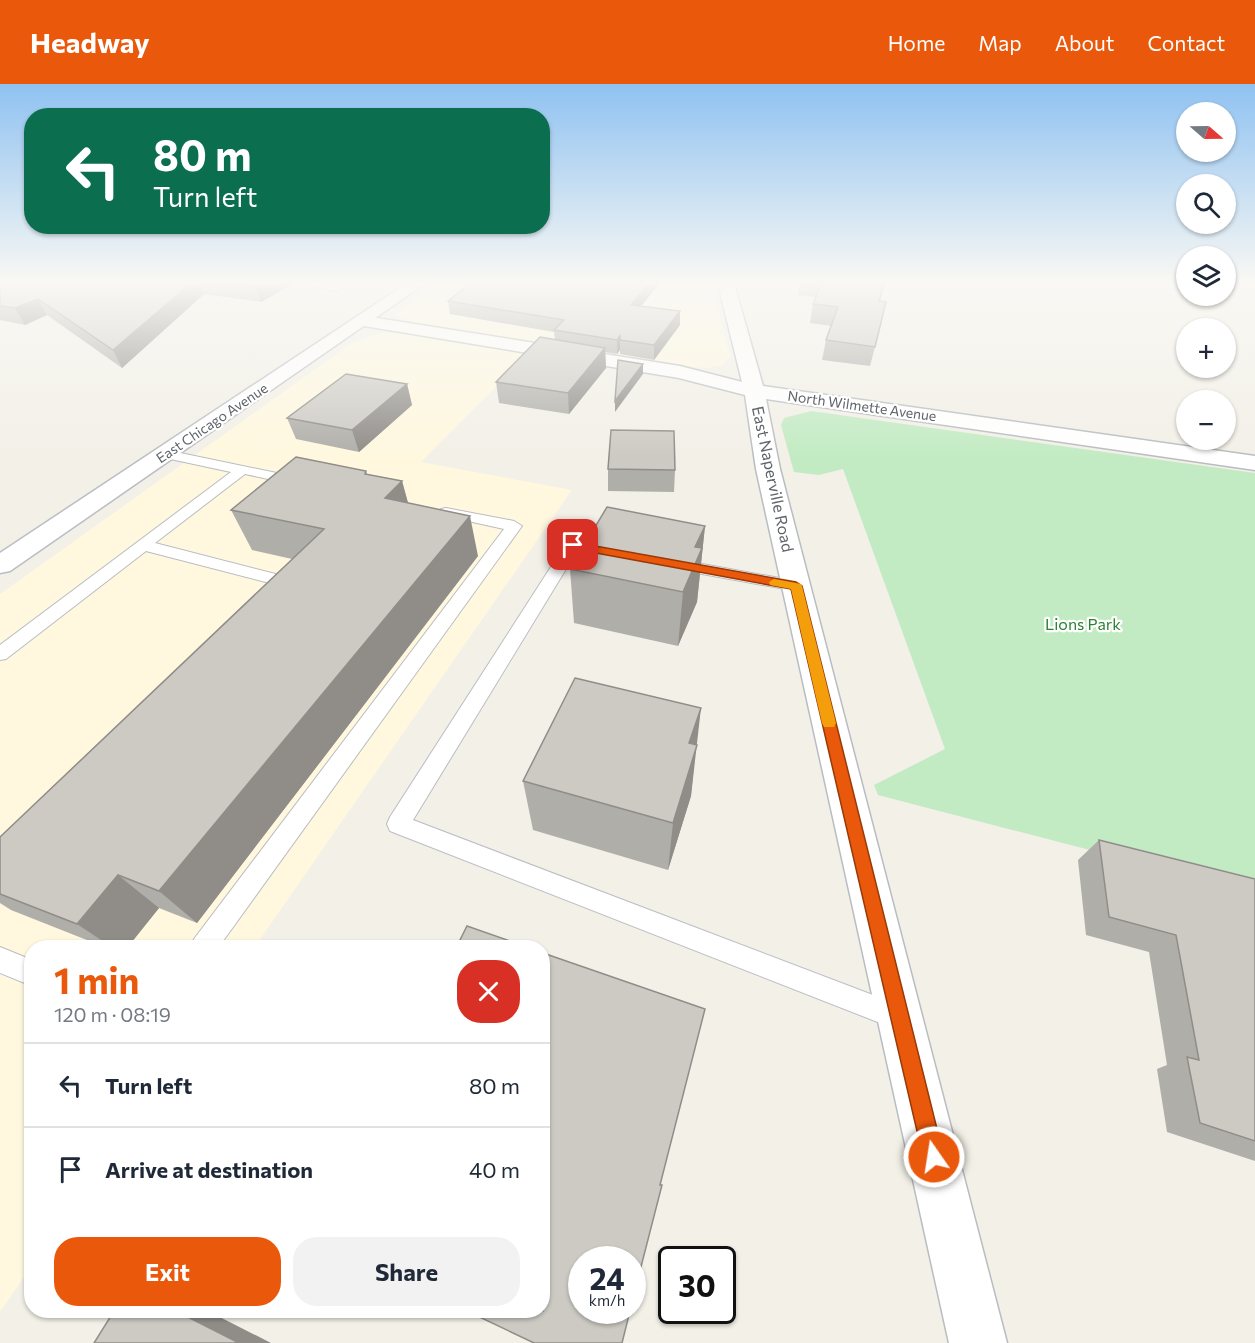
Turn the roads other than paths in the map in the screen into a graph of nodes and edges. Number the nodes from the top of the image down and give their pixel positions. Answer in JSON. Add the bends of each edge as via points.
{"nodes":[{"id":1,"x":338,"y":339,"type":"edge"},
{"id":2,"x":474,"y":339,"type":"edge"},
{"id":3,"x":740,"y":339,"type":"edge"},
{"id":4,"x":754,"y":391,"type":"junction"},
{"id":5,"x":166,"y":454,"type":"junction"},
{"id":6,"x":1255,"y":463,"type":"edge"},
{"id":7,"x":242,"y":470,"type":"junction"},
{"id":8,"x":310,"y":484,"type":"edge"},
{"id":9,"x":435,"y":509,"type":"edge"},
{"id":10,"x":143,"y":545,"type":"junction"},
{"id":11,"x":632,"y":556,"type":"edge"},
{"id":12,"x":655,"y":560,"type":"edge"},
{"id":13,"x":0,"y":565,"type":"edge"},
{"id":14,"x":796,"y":586,"type":"junction"},
{"id":15,"x":281,"y":601,"type":"edge"},
{"id":16,"x":0,"y":654,"type":"edge"},
{"id":17,"x":208,"y":940,"type":"edge"},
{"id":18,"x":0,"y":960,"type":"edge"},
{"id":19,"x":24,"y":970,"type":"edge"},
{"id":20,"x":900,"y":1018,"type":"junction"},
{"id":21,"x":978,"y":1343,"type":"edge"}],
"edges":[{"from":1,"to":5,"type":"street","name":"East Chicago Avenue"},
{"from":2,"to":4,"type":"street","name":"North Wilmette Avenue","via":[[680,372]]},
{"from":3,"to":4,"type":"street","name":"East Naperville Road"},
{"from":4,"to":6,"type":"street","name":"North Wilmette Avenue"},
{"from":4,"to":14,"type":"street","name":"East Naperville Road"},
{"from":5,"to":7,"type":"lane"},
{"from":5,"to":13,"type":"street","name":"East Chicago Avenue"},
{"from":7,"to":8,"type":"lane"},
{"from":7,"to":10,"type":"lane"},
{"from":9,"to":17,"type":"lane","via":[[514,526]]},
{"from":10,"to":15,"type":"lane","via":[[297,585]]},
{"from":10,"to":16,"type":"lane"},
{"from":11,"to":20,"type":"lane","via":[[573,545],[398,824]]},
{"from":12,"to":14,"type":"lane"},
{"from":14,"to":20,"type":"street","name":"East Naperville Road"},
{"from":18,"to":19,"type":"lane"},
{"from":20,"to":21,"type":"street","name":"East Naperville Road"}]}
